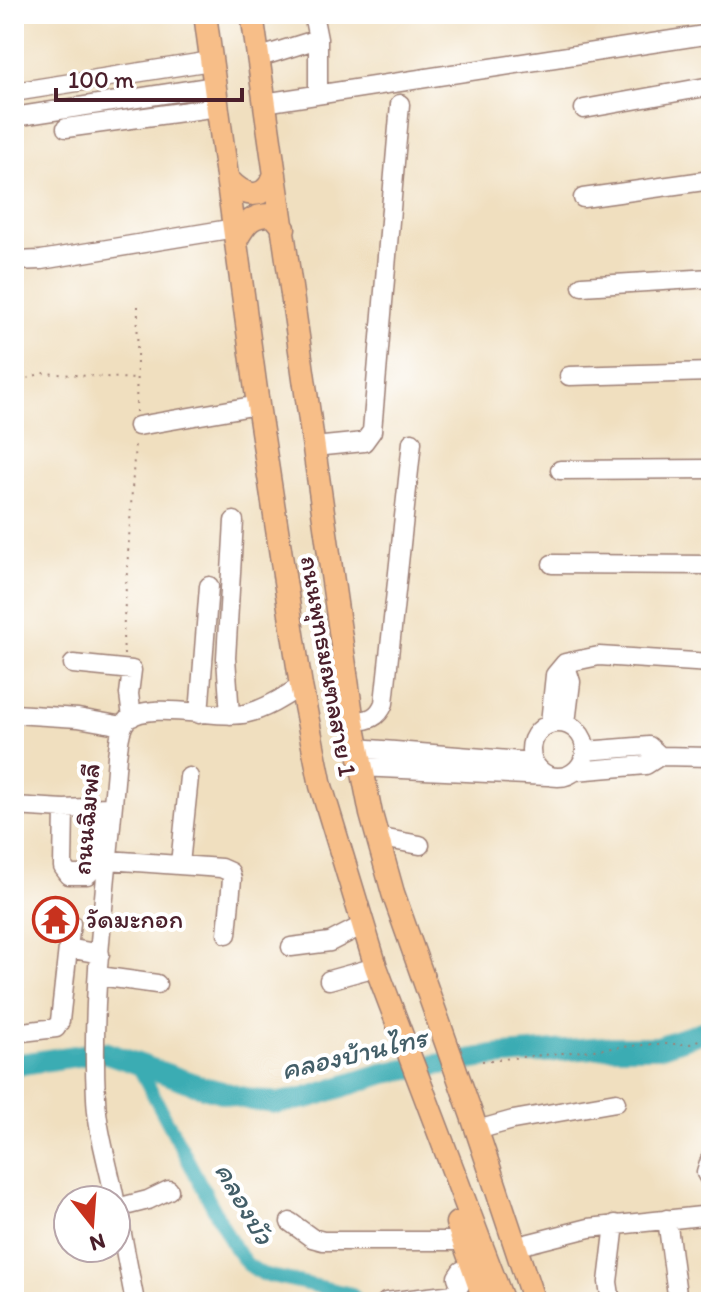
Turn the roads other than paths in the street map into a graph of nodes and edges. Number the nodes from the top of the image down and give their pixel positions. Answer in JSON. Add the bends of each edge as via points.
{"nodes":[{"id":1,"x":205,"y":14,"type":"edge"},
{"id":2,"x":252,"y":14,"type":"edge"},
{"id":3,"x":313,"y":14,"type":"edge"},
{"id":4,"x":711,"y":34,"type":"edge"},
{"id":5,"x":318,"y":39,"type":"junction"},
{"id":6,"x":257,"y":58,"type":"junction"},
{"id":7,"x":211,"y":61,"type":"junction"},
{"id":8,"x":711,"y":86,"type":"edge"},
{"id":9,"x":14,"y":92,"type":"edge"},
{"id":10,"x":318,"y":93,"type":"junction"},
{"id":11,"x":217,"y":96,"type":"junction"},
{"id":12,"x":264,"y":103,"type":"junction"},
{"id":13,"x":400,"y":104,"type":"dead end"},
{"id":14,"x":584,"y":109,"type":"dead end"},
{"id":15,"x":14,"y":117,"type":"edge"},
{"id":16,"x":66,"y":128,"type":"dead end"},
{"id":17,"x":275,"y":174,"type":"junction"},
{"id":18,"x":229,"y":180,"type":"junction"},
{"id":19,"x":711,"y":180,"type":"edge"},
{"id":20,"x":583,"y":198,"type":"dead end"},
{"id":21,"x":284,"y":228,"type":"junction"},
{"id":22,"x":236,"y":234,"type":"junction"},
{"id":23,"x":14,"y":261,"type":"edge"},
{"id":24,"x":711,"y":278,"type":"edge"},
{"id":25,"x":582,"y":286,"type":"dead end"},
{"id":26,"x":711,"y":372,"type":"edge"},
{"id":27,"x":569,"y":376,"type":"dead end"},
{"id":28,"x":258,"y":405,"type":"junction"},
{"id":29,"x":136,"y":430,"type":"road end"},
{"id":30,"x":412,"y":442,"type":"dead end"},
{"id":31,"x":314,"y":447,"type":"junction"},
{"id":32,"x":711,"y":469,"type":"edge"},
{"id":33,"x":560,"y":470,"type":"dead end"},
{"id":34,"x":234,"y":521,"type":"dead end"},
{"id":35,"x":552,"y":564,"type":"dead end"},
{"id":36,"x":711,"y":565,"type":"edge"},
{"id":37,"x":209,"y":586,"type":"dead end"},
{"id":38,"x":711,"y":663,"type":"edge"},
{"id":39,"x":73,"y":664,"type":"dead end"},
{"id":40,"x":301,"y":686,"type":"junction"},
{"id":41,"x":14,"y":714,"type":"edge"},
{"id":42,"x":199,"y":714,"type":"junction"},
{"id":43,"x":230,"y":715,"type":"junction"},
{"id":44,"x":128,"y":721,"type":"junction"},
{"id":45,"x":353,"y":722,"type":"junction"},
{"id":46,"x":558,"y":723,"type":"junction"},
{"id":47,"x":585,"y":751,"type":"junction"},
{"id":48,"x":660,"y":756,"type":"junction"},
{"id":49,"x":711,"y":757,"type":"edge"},
{"id":50,"x":359,"y":758,"type":"junction"},
{"id":51,"x":533,"y":762,"type":"junction"},
{"id":52,"x":575,"y":771,"type":"junction"},
{"id":53,"x":548,"y":776,"type":"junction"},
{"id":54,"x":189,"y":777,"type":"dead end"},
{"id":55,"x":14,"y":806,"type":"edge"},
{"id":56,"x":104,"y":807,"type":"junction"},
{"id":57,"x":64,"y":809,"type":"junction"},
{"id":58,"x":376,"y":837,"type":"junction"},
{"id":59,"x":420,"y":845,"type":"dead end"},
{"id":60,"x":108,"y":860,"type":"junction"},
{"id":61,"x":180,"y":864,"type":"junction"},
{"id":62,"x":71,"y":923,"type":"dead end"},
{"id":63,"x":363,"y":925,"type":"junction"},
{"id":64,"x":227,"y":934,"type":"dead end"},
{"id":65,"x":291,"y":947,"type":"dead end"},
{"id":66,"x":68,"y":948,"type":"junction"},
{"id":67,"x":100,"y":954,"type":"junction"},
{"id":68,"x":376,"y":967,"type":"junction"},
{"id":69,"x":99,"y":976,"type":"junction"},
{"id":70,"x":329,"y":980,"type":"dead end"},
{"id":71,"x":157,"y":984,"type":"dead end"},
{"id":72,"x":14,"y":1033,"type":"edge"},
{"id":73,"x":616,"y":1102,"type":"dead end"},
{"id":74,"x":477,"y":1130,"type":"junction"},
{"id":75,"x":444,"y":1151,"type":"junction"},
{"id":76,"x":711,"y":1157,"type":"edge"},
{"id":77,"x":711,"y":1182,"type":"edge"},
{"id":78,"x":109,"y":1184,"type":"edge"},
{"id":79,"x":169,"y":1190,"type":"dead end"},
{"id":80,"x":132,"y":1202,"type":"edge"},
{"id":81,"x":711,"y":1215,"type":"edge"},
{"id":82,"x":667,"y":1219,"type":"junction"},
{"id":83,"x":290,"y":1222,"type":"dead end"},
{"id":84,"x":615,"y":1224,"type":"junction"},
{"id":85,"x":463,"y":1241,"type":"junction"},
{"id":86,"x":523,"y":1253,"type":"junction"},
{"id":87,"x":128,"y":1264,"type":"edge"},
{"id":88,"x":472,"y":1266,"type":"junction"},
{"id":89,"x":135,"y":1302,"type":"edge"},
{"id":90,"x":386,"y":1302,"type":"edge"},
{"id":91,"x":485,"y":1302,"type":"edge"},
{"id":92,"x":503,"y":1302,"type":"edge"},
{"id":93,"x":534,"y":1302,"type":"edge"},
{"id":94,"x":547,"y":1302,"type":"edge"},
{"id":95,"x":611,"y":1302,"type":"edge"},
{"id":96,"x":678,"y":1302,"type":"edge"}],
"edges":[{"from":1,"to":7,"type":"main road","name":"ถนนพุทธมณฑลสาย 1"},
{"from":2,"to":6,"type":"main road","name":"ถนนพุทธมณฑลสาย 1"},
{"from":3,"to":5,"type":"street"},
{"from":4,"to":10,"type":"street"},
{"from":5,"to":6,"type":"street"},
{"from":5,"to":10,"type":"street"},
{"from":6,"to":12,"type":"main road","name":"ถนนพุทธมณฑลสาย 1"},
{"from":7,"to":9,"type":"street"},
{"from":7,"to":11,"type":"main road","name":"ถนนพุทธมณฑลสาย 1"},
{"from":8,"to":14,"type":"street"},
{"from":10,"to":12,"type":"street"},
{"from":11,"to":15,"type":"street"},
{"from":11,"to":16,"type":"street"},
{"from":11,"to":18,"type":"main road","name":"ถนนพุทธมณฑลสาย 1"},
{"from":12,"to":17,"type":"main road","name":"ถนนพุทธมณฑลสาย 1"},
{"from":13,"to":31,"type":"street","via":[[372,431],[364,442]]},
{"from":17,"to":18,"type":"main road","via":[[267,188],[253,194],[239,191]]},
{"from":17,"to":21,"type":"main road","name":"ถนนพุทธมณฑลสาย 1"},
{"from":18,"to":22,"type":"main road","name":"ถนนพุทธมณฑลสาย 1"},
{"from":19,"to":20,"type":"street"},
{"from":21,"to":22,"type":"main road","via":[[273,215],[257,215]]},
{"from":21,"to":31,"type":"main road","name":"ถนนพุทธมณฑลสาย 1"},
{"from":22,"to":23,"type":"street"},
{"from":22,"to":28,"type":"main road","name":"ถนนพุทธมณฑลสาย 1"},
{"from":24,"to":25,"type":"street"},
{"from":26,"to":27,"type":"street"},
{"from":28,"to":29,"type":"street"},
{"from":28,"to":40,"type":"main road","name":"ถนนพุทธมณฑลสาย 1"},
{"from":30,"to":45,"type":"street","via":[[384,703],[375,717]]},
{"from":31,"to":45,"type":"main road","name":"ถนนพุทธมณฑลสาย 1"},
{"from":32,"to":33,"type":"street"},
{"from":34,"to":43,"type":"street","via":[[226,658]]},
{"from":35,"to":36,"type":"street"},
{"from":37,"to":42,"type":"street"},
{"from":38,"to":46,"type":"street","via":[[599,656],[565,663],[571,682]]},
{"from":39,"to":44,"type":"street","name":"ถนนฉิมพลี","via":[[132,670]]},
{"from":40,"to":43,"type":"street","via":[[254,711]]},
{"from":40,"to":63,"type":"main road","name":"ถนนพุทธมณฑลสาย 1","via":[[321,786]]},
{"from":41,"to":44,"type":"street"},
{"from":42,"to":43,"type":"street"},
{"from":42,"to":44,"type":"street","via":[[149,711]]},
{"from":44,"to":56,"type":"street","name":"ถนนฉิมพลี"},
{"from":45,"to":50,"type":"main road","name":"ถนนพุทธมณฑลสาย 1"},
{"from":46,"to":47,"type":"street","via":[[581,734]]},
{"from":46,"to":51,"type":"street","via":[[534,736]]},
{"from":47,"to":48,"type":"street","via":[[649,746]]},
{"from":47,"to":52,"type":"street"},
{"from":48,"to":49,"type":"street"},
{"from":48,"to":52,"type":"street","via":[[646,765]]},
{"from":50,"to":51,"type":"street"},
{"from":50,"to":53,"type":"street"},
{"from":50,"to":58,"type":"main road","name":"ถนนพุทธมณฑลสาย 1"},
{"from":51,"to":53,"type":"street"},
{"from":52,"to":53,"type":"street"},
{"from":54,"to":61,"type":"street"},
{"from":55,"to":57,"type":"street"},
{"from":56,"to":57,"type":"street"},
{"from":56,"to":57,"type":"street","via":[[93,869],[87,875],[69,875],[63,867]]},
{"from":56,"to":60,"type":"street","name":"ถนนฉิมพลี"},
{"from":58,"to":59,"type":"street"},
{"from":58,"to":74,"type":"main road","name":"ถนนพุทธมณฑลสาย 1"},
{"from":60,"to":61,"type":"street"},
{"from":60,"to":67,"type":"street","name":"ถนนฉิมพลี"},
{"from":61,"to":64,"type":"street","via":[[230,872]]},
{"from":62,"to":66,"type":"street"},
{"from":63,"to":65,"type":"street","via":[[330,942]]},
{"from":63,"to":68,"type":"main road","name":"ถนนพุทธมณฑลสาย 1"},
{"from":66,"to":67,"type":"street"},
{"from":66,"to":72,"type":"street","via":[[56,1028]]},
{"from":67,"to":69,"type":"street","name":"ถนนฉิมพลี"},
{"from":68,"to":70,"type":"street"},
{"from":68,"to":75,"type":"main road","name":"ถนนพุทธมณฑลสาย 1"},
{"from":69,"to":71,"type":"street"},
{"from":69,"to":78,"type":"street","name":"ถนนฉิมพลี","via":[[96,1146]]},
{"from":73,"to":74,"type":"street"},
{"from":74,"to":86,"type":"main road","name":"ถนนพุทธมณฑลสาย 1"},
{"from":75,"to":85,"type":"main road","via":[[448,1198]]},
{"from":75,"to":92,"type":"main road","name":"ถนนพุทธมณฑลสาย 1"},
{"from":76,"to":77,"type":"street","via":[[706,1173]]},
{"from":79,"to":80,"type":"street"},
{"from":81,"to":82,"type":"street"},
{"from":82,"to":84,"type":"street"},
{"from":82,"to":96,"type":"street"},
{"from":83,"to":85,"type":"street","via":[[323,1241]]},
{"from":84,"to":86,"type":"street"},
{"from":84,"to":95,"type":"street","via":[[608,1282]]},
{"from":85,"to":88,"type":"main road"},
{"from":86,"to":93,"type":"main road","name":"ถนนพุทธมณฑลสาย 1"},
{"from":86,"to":94,"type":"main road"},
{"from":87,"to":89,"type":"street","name":"ถนนฉิมพลี"},
{"from":88,"to":90,"type":"street","via":[[457,1277],[460,1285],[454,1294]]},
{"from":88,"to":91,"type":"main road"}]}
